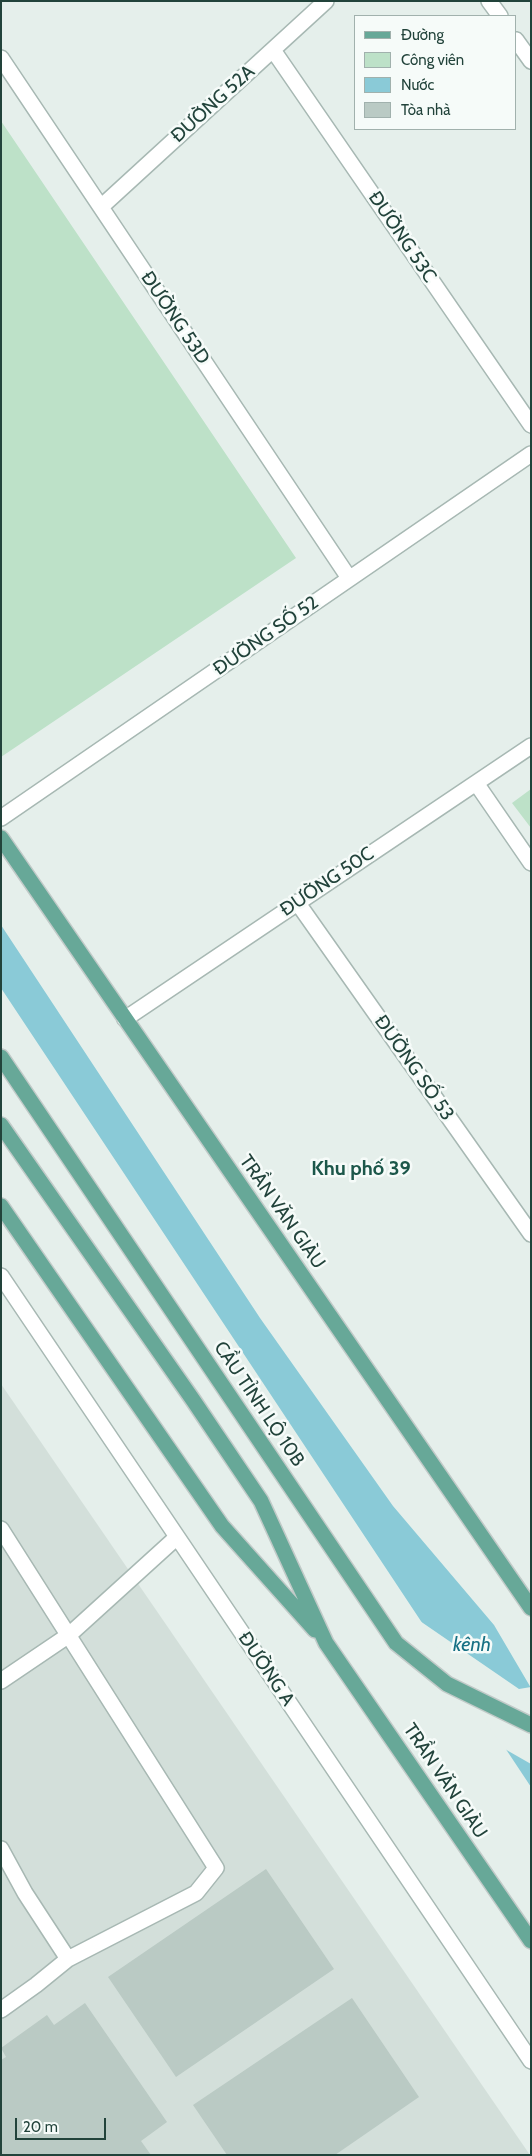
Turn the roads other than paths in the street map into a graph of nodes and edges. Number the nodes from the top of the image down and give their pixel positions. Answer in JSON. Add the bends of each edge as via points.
{"nodes":[{"id":1,"x":326,"y":1,"type":"edge"},
{"id":2,"x":489,"y":1,"type":"edge"},
{"id":3,"x":499,"y":15,"type":"edge"},
{"id":4,"x":517,"y":41,"type":"edge"},
{"id":5,"x":273,"y":50,"type":"junction"},
{"id":6,"x":1,"y":58,"type":"edge"},
{"id":7,"x":531,"y":61,"type":"edge"},
{"id":8,"x":101,"y":207,"type":"junction"},
{"id":9,"x":531,"y":425,"type":"edge"},
{"id":10,"x":531,"y":454,"type":"edge"},
{"id":11,"x":349,"y":578,"type":"junction"},
{"id":12,"x":531,"y":746,"type":"edge"},
{"id":13,"x":476,"y":783,"type":"junction"},
{"id":14,"x":1,"y":818,"type":"edge"},
{"id":15,"x":1,"y":838,"type":"edge"},
{"id":16,"x":531,"y":863,"type":"edge"},
{"id":17,"x":297,"y":902,"type":"junction"},
{"id":18,"x":125,"y":1019,"type":"junction"},
{"id":19,"x":1,"y":1057,"type":"edge"},
{"id":20,"x":1,"y":1125,"type":"edge"},
{"id":21,"x":1,"y":1206,"type":"edge"},
{"id":22,"x":531,"y":1234,"type":"edge"},
{"id":23,"x":1,"y":1276,"type":"edge"},
{"id":24,"x":1,"y":1529,"type":"edge"},
{"id":25,"x":177,"y":1537,"type":"junction"},
{"id":26,"x":531,"y":1608,"type":"edge"},
{"id":27,"x":69,"y":1636,"type":"junction"},
{"id":28,"x":326,"y":1644,"type":"junction"},
{"id":29,"x":1,"y":1681,"type":"edge"},
{"id":30,"x":531,"y":1725,"type":"edge"},
{"id":31,"x":1,"y":1849,"type":"edge"},
{"id":32,"x":531,"y":1941,"type":"edge"},
{"id":33,"x":68,"y":1959,"type":"junction"},
{"id":34,"x":1,"y":2010,"type":"edge"},
{"id":35,"x":531,"y":2061,"type":"edge"}],
"edges":[{"from":1,"to":5,"type":"street","name":"ĐƯỜNG 52A"},
{"from":2,"to":3,"type":"street"},
{"from":4,"to":7,"type":"street"},
{"from":5,"to":8,"type":"street","name":"ĐƯỜNG 52A"},
{"from":5,"to":9,"type":"street","name":"ĐƯỜNG 53C"},
{"from":6,"to":8,"type":"street","name":"ĐƯỜNG 53D"},
{"from":8,"to":11,"type":"street","name":"ĐƯỜNG 53D"},
{"from":10,"to":11,"type":"street","name":"ĐƯỜNG SỐ 52"},
{"from":11,"to":14,"type":"street","name":"ĐƯỜNG SỐ 52"},
{"from":12,"to":13,"type":"street","name":"ĐƯỜNG 50C"},
{"from":13,"to":16,"type":"street"},
{"from":13,"to":17,"type":"street","name":"ĐƯỜNG 50C"},
{"from":15,"to":18,"type":"main road","name":"TRẦN VĂN GIÀU"},
{"from":17,"to":18,"type":"street","name":"ĐƯỜNG 50C"},
{"from":17,"to":22,"type":"street","name":"ĐƯỜNG SỐ 53"},
{"from":18,"to":26,"type":"main road","name":"TRẦN VĂN GIÀU"},
{"from":19,"to":30,"type":"main road","name":"CẦU TỈNH LỘ 10B","via":[[396,1643],[447,1684]]},
{"from":20,"to":28,"type":"main road","name":"TRẦN VĂN GIÀU","via":[[261,1501]]},
{"from":21,"to":28,"type":"main road","name":"TRẦN VĂN GIÀU","via":[[222,1526]]},
{"from":23,"to":25,"type":"street","name":"ĐƯỜNG A"},
{"from":24,"to":27,"type":"street"},
{"from":25,"to":27,"type":"street"},
{"from":25,"to":35,"type":"street","name":"ĐƯỜNG A"},
{"from":27,"to":29,"type":"street"},
{"from":27,"to":33,"type":"street","via":[[216,1868],[196,1892]]},
{"from":28,"to":32,"type":"main road","name":"TRẦN VĂN GIÀU"},
{"from":31,"to":33,"type":"street"},
{"from":33,"to":34,"type":"street"}]}
